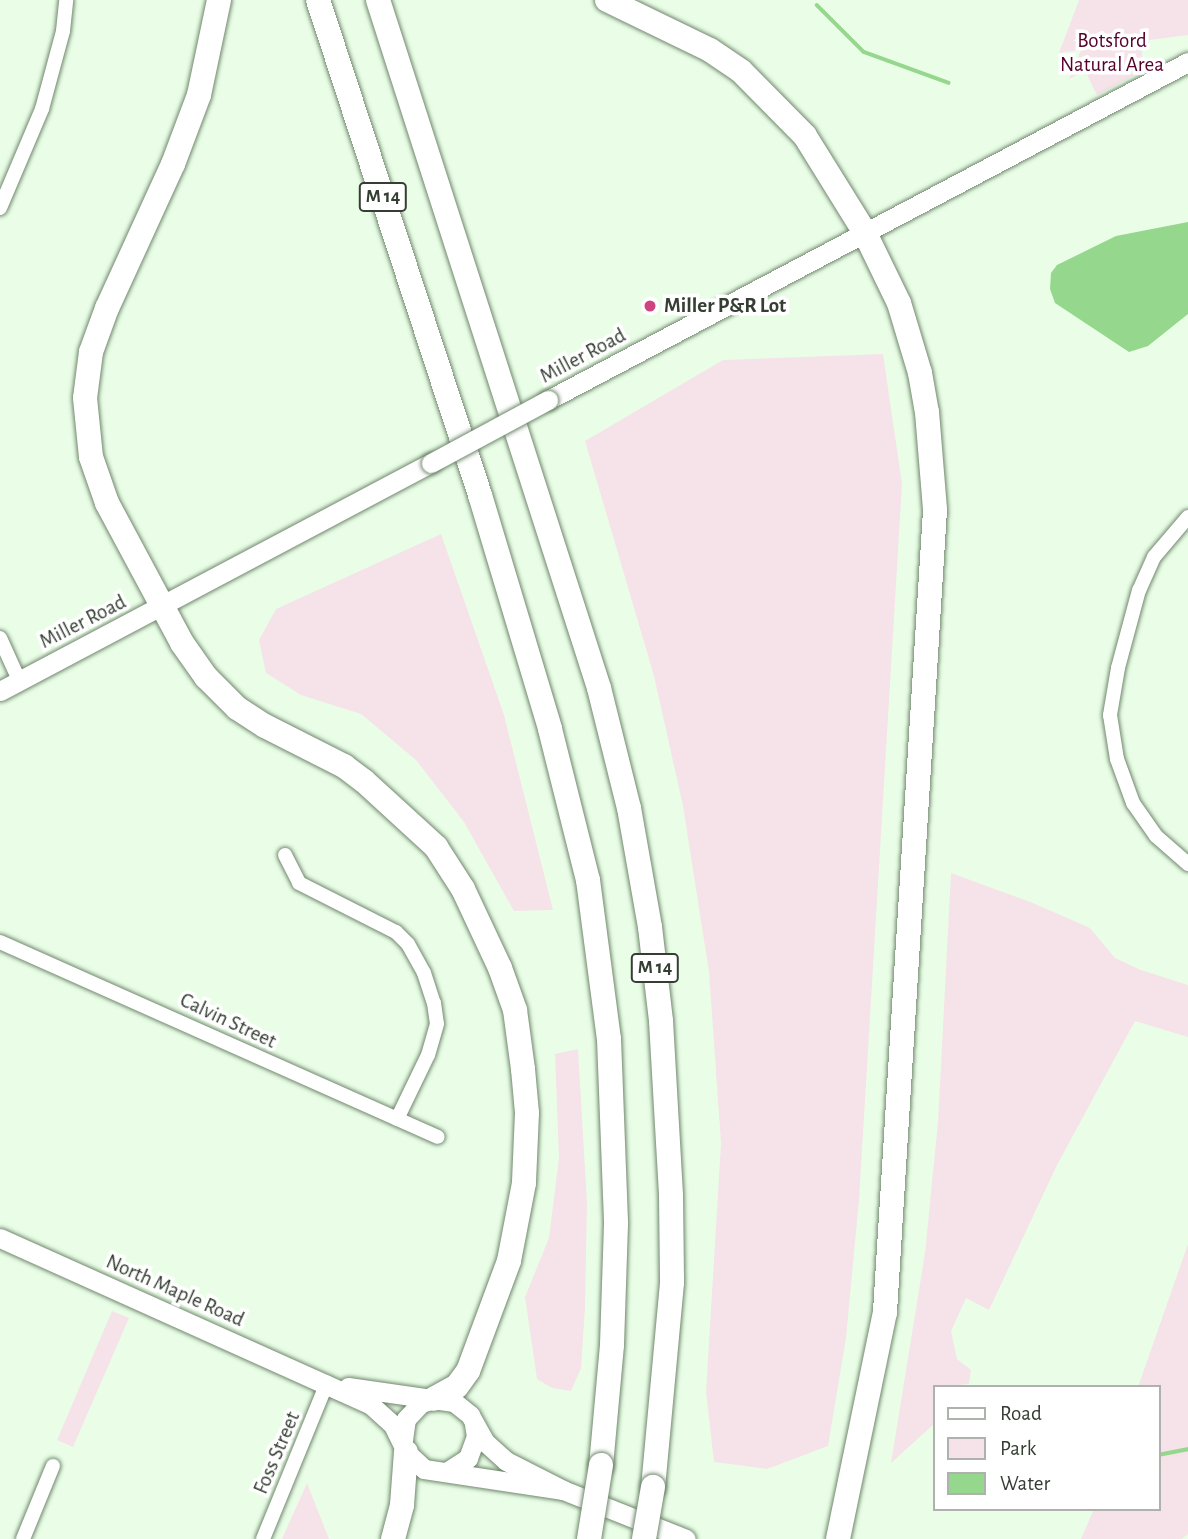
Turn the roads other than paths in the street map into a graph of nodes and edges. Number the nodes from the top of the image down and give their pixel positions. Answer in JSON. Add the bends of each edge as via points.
{"nodes":[{"id":1,"x":66,"y":0,"type":"edge"},
{"id":2,"x":219,"y":0,"type":"edge"},
{"id":3,"x":318,"y":0,"type":"edge"},
{"id":4,"x":378,"y":0,"type":"edge"},
{"id":5,"x":607,"y":0,"type":"edge"},
{"id":6,"x":1188,"y":62,"type":"edge"},
{"id":7,"x":0,"y":208,"type":"edge"},
{"id":8,"x":864,"y":231,"type":"junction"},
{"id":9,"x":1188,"y":517,"type":"edge"},
{"id":10,"x":163,"y":606,"type":"junction"},
{"id":11,"x":0,"y":638,"type":"edge"},
{"id":12,"x":19,"y":680,"type":"junction"},
{"id":13,"x":0,"y":691,"type":"edge"},
{"id":14,"x":285,"y":855,"type":"dead end"},
{"id":15,"x":1188,"y":864,"type":"edge"},
{"id":16,"x":0,"y":942,"type":"edge"},
{"id":17,"x":397,"y":1119,"type":"junction"},
{"id":18,"x":438,"y":1138,"type":"dead end"},
{"id":19,"x":0,"y":1238,"type":"edge"},
{"id":20,"x":330,"y":1384,"type":"junction"},
{"id":21,"x":432,"y":1399,"type":"junction"},
{"id":22,"x":474,"y":1425,"type":"junction"},
{"id":23,"x":404,"y":1446,"type":"junction"},
{"id":24,"x":53,"y":1466,"type":"dead end"},
{"id":25,"x":448,"y":1471,"type":"junction"},
{"id":26,"x":563,"y":1490,"type":"junction"},
{"id":27,"x":23,"y":1539,"type":"edge"},
{"id":28,"x":263,"y":1539,"type":"edge"},
{"id":29,"x":393,"y":1539,"type":"edge"},
{"id":30,"x":589,"y":1539,"type":"edge"},
{"id":31,"x":644,"y":1539,"type":"edge"},
{"id":32,"x":686,"y":1539,"type":"edge"},
{"id":33,"x":838,"y":1539,"type":"edge"}],
"edges":[{"from":1,"to":7,"type":"street","via":[[63,31],[42,109]]},
{"from":2,"to":10,"type":"highway","via":[[199,95],[107,308],[91,352],[85,398],[91,457],[107,503]]},
{"from":3,"to":30,"type":"highway","number":"M 14","bridge":true,"via":[[480,495],[550,729],[588,880],[609,1039],[616,1224],[613,1332]]},
{"from":4,"to":31,"type":"highway","number":"M 14","bridge":true,"via":[[595,675],[629,808],[650,927],[670,1168],[671,1283]]},
{"from":5,"to":8,"type":"highway","via":[[710,50],[751,79],[805,136]]},
{"from":6,"to":8,"type":"main road","name":"Miller Road"},
{"from":8,"to":10,"type":"main road","name":"Miller Road","bridge":true},
{"from":8,"to":33,"type":"highway","via":[[899,303],[920,373],[933,459],[934,510],[885,1312]]},
{"from":9,"to":15,"type":"street","via":[[1154,557],[1139,590],[1120,656],[1110,715],[1117,759],[1133,803],[1156,836]]},
{"from":10,"to":12,"type":"main road","name":"Miller Road"},
{"from":10,"to":21,"type":"highway","via":[[183,643],[223,696],[265,726],[344,766],[436,847],[479,921],[515,1010],[526,1153],[509,1261],[468,1371],[457,1386]]},
{"from":11,"to":12,"type":"street"},
{"from":12,"to":13,"type":"main road","name":"Miller Road"},
{"from":14,"to":17,"type":"street","via":[[299,883],[396,932],[424,973],[437,1024],[431,1049]]},
{"from":16,"to":17,"type":"street","name":"Calvin Street"},
{"from":17,"to":18,"type":"street","name":"Calvin Street"},
{"from":19,"to":20,"type":"main road","name":"North Maple Road"},
{"from":20,"to":21,"type":"main road","name":"North Maple Road"},
{"from":20,"to":23,"type":"main road","name":"North Maple Road","via":[[377,1408]]},
{"from":20,"to":28,"type":"street","name":"Foss Street"},
{"from":21,"to":22,"type":"main road","name":"North Maple Road","via":[[463,1407]]},
{"from":21,"to":23,"type":"main road","via":[[406,1419]]},
{"from":22,"to":25,"type":"main road","via":[[476,1436],[468,1458]]},
{"from":22,"to":26,"type":"main road","name":"North Maple Road","via":[[506,1461]]},
{"from":23,"to":25,"type":"main road","name":"North Maple Road","via":[[424,1469]]},
{"from":23,"to":29,"type":"highway","via":[[402,1505]]},
{"from":24,"to":27,"type":"street"},
{"from":25,"to":26,"type":"main road","name":"North Maple Road"},
{"from":26,"to":32,"type":"main road","name":"North Maple Road"}]}
